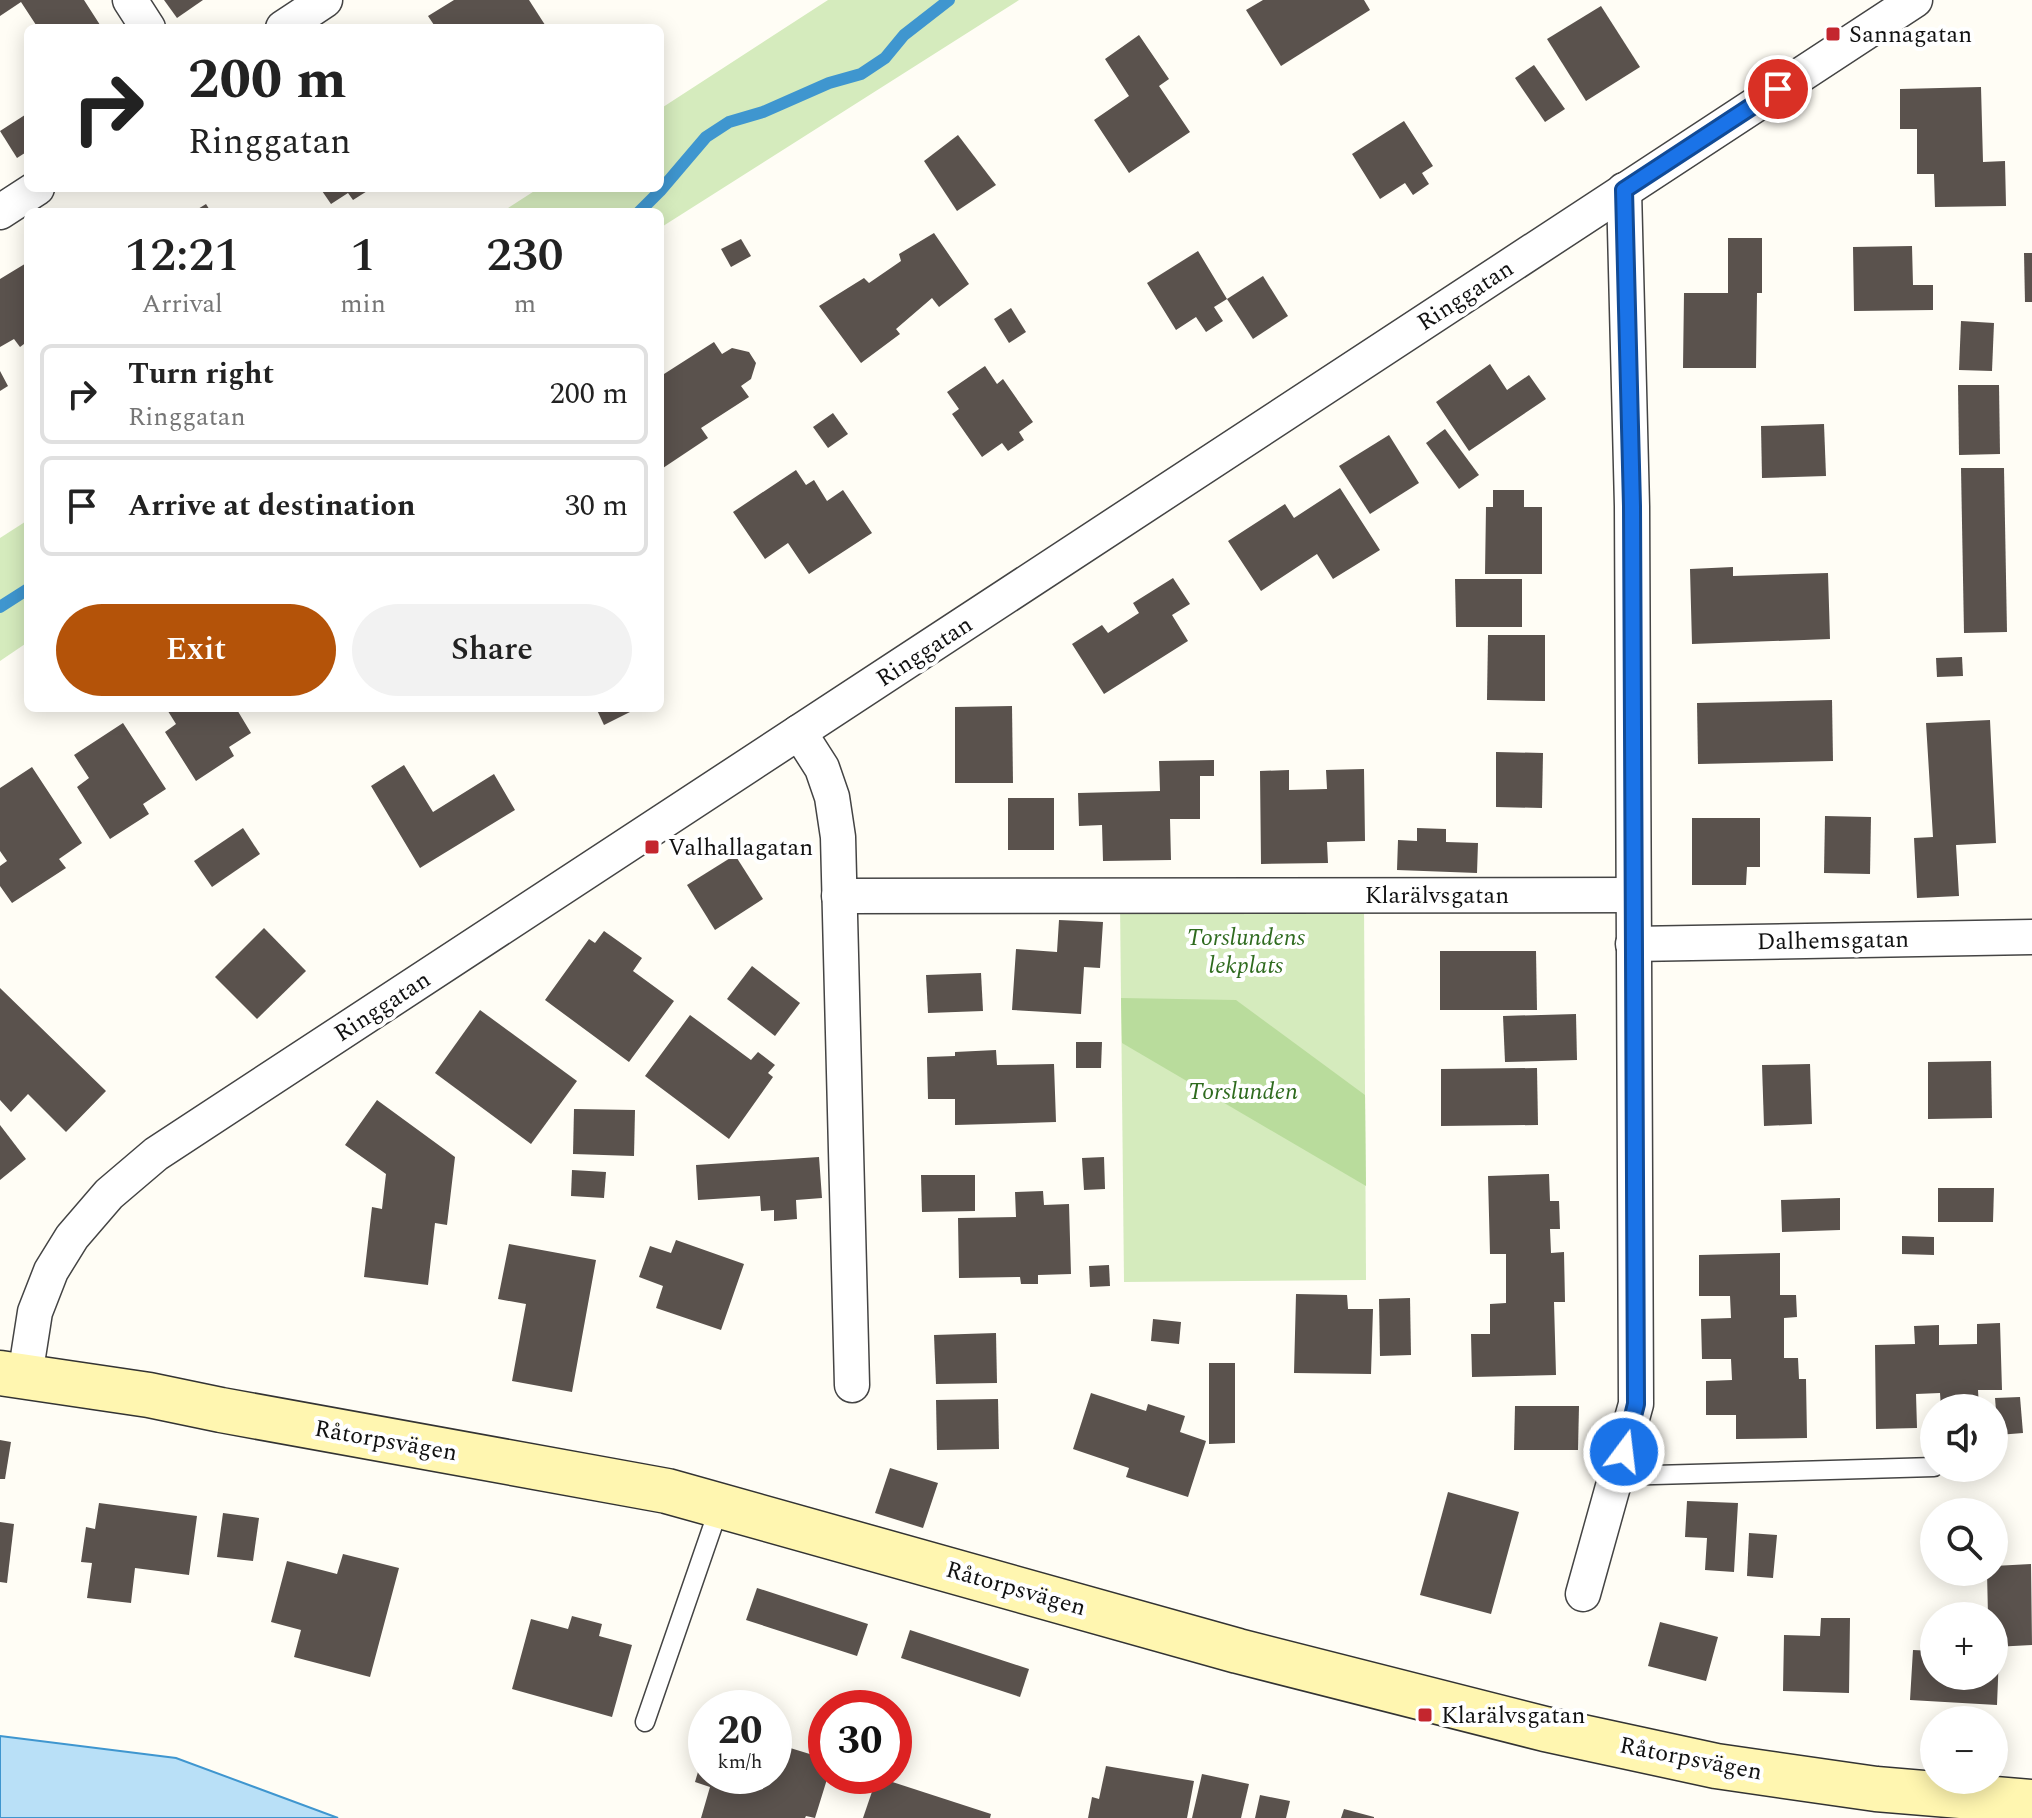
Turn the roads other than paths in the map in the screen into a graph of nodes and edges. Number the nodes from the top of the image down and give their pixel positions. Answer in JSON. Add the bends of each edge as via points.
{"nodes":[{"id":1,"x":130,"y":0,"type":"edge"},
{"id":2,"x":325,"y":0,"type":"edge"},
{"id":3,"x":1915,"y":0,"type":"edge"},
{"id":4,"x":145,"y":24,"type":"edge"},
{"id":5,"x":289,"y":24,"type":"edge"},
{"id":6,"x":1624,"y":190,"type":"junction"},
{"id":7,"x":31,"y":192,"type":"edge"},
{"id":8,"x":0,"y":212,"type":"edge"},
{"id":9,"x":799,"y":732,"type":"junction"},
{"id":10,"x":1633,"y":895,"type":"junction"},
{"id":11,"x":839,"y":896,"type":"junction"},
{"id":12,"x":2032,"y":937,"type":"edge"},
{"id":13,"x":1633,"y":944,"type":"junction"},
{"id":14,"x":12,"y":1374,"type":"edge"},
{"id":15,"x":852,"y":1385,"type":"dead end"},
{"id":16,"x":1920,"y":1467,"type":"edge"},
{"id":17,"x":1618,"y":1476,"type":"junction"},
{"id":18,"x":720,"y":1505,"type":"junction"},
{"id":19,"x":1583,"y":1594,"type":"dead end"},
{"id":20,"x":645,"y":1722,"type":"dead end"},
{"id":21,"x":2032,"y":1802,"type":"edge"}],
"edges":[{"from":1,"to":4,"type":"street"},
{"from":2,"to":5,"type":"street"},
{"from":3,"to":6,"type":"street","name":"Ringgatan"},
{"from":6,"to":9,"type":"street","name":"Ringgatan"},
{"from":6,"to":10,"type":"street"},
{"from":7,"to":8,"type":"street"},
{"from":9,"to":11,"type":"street","via":[[822,768],[832,797]]},
{"from":9,"to":14,"type":"street","name":"Ringgatan","via":[[156,1154],[109,1194],[72,1237],[51,1271]]},
{"from":10,"to":11,"type":"street","name":"Klarälvsgatan"},
{"from":10,"to":13,"type":"street"},
{"from":11,"to":15,"type":"street"},
{"from":12,"to":13,"type":"street","name":"Dalhemsgatan"},
{"from":13,"to":17,"type":"street","via":[[1636,1404]]},
{"from":14,"to":18,"type":"street","name":"Råtorpsvägen","via":[[149,1395]]},
{"from":16,"to":17,"type":"lane"},
{"from":17,"to":19,"type":"street"},
{"from":18,"to":20,"type":"lane"},
{"from":18,"to":21,"type":"street","name":"Råtorpsvägen","via":[[1238,1651],[1545,1729],[1716,1766],[1876,1789]]}]}
